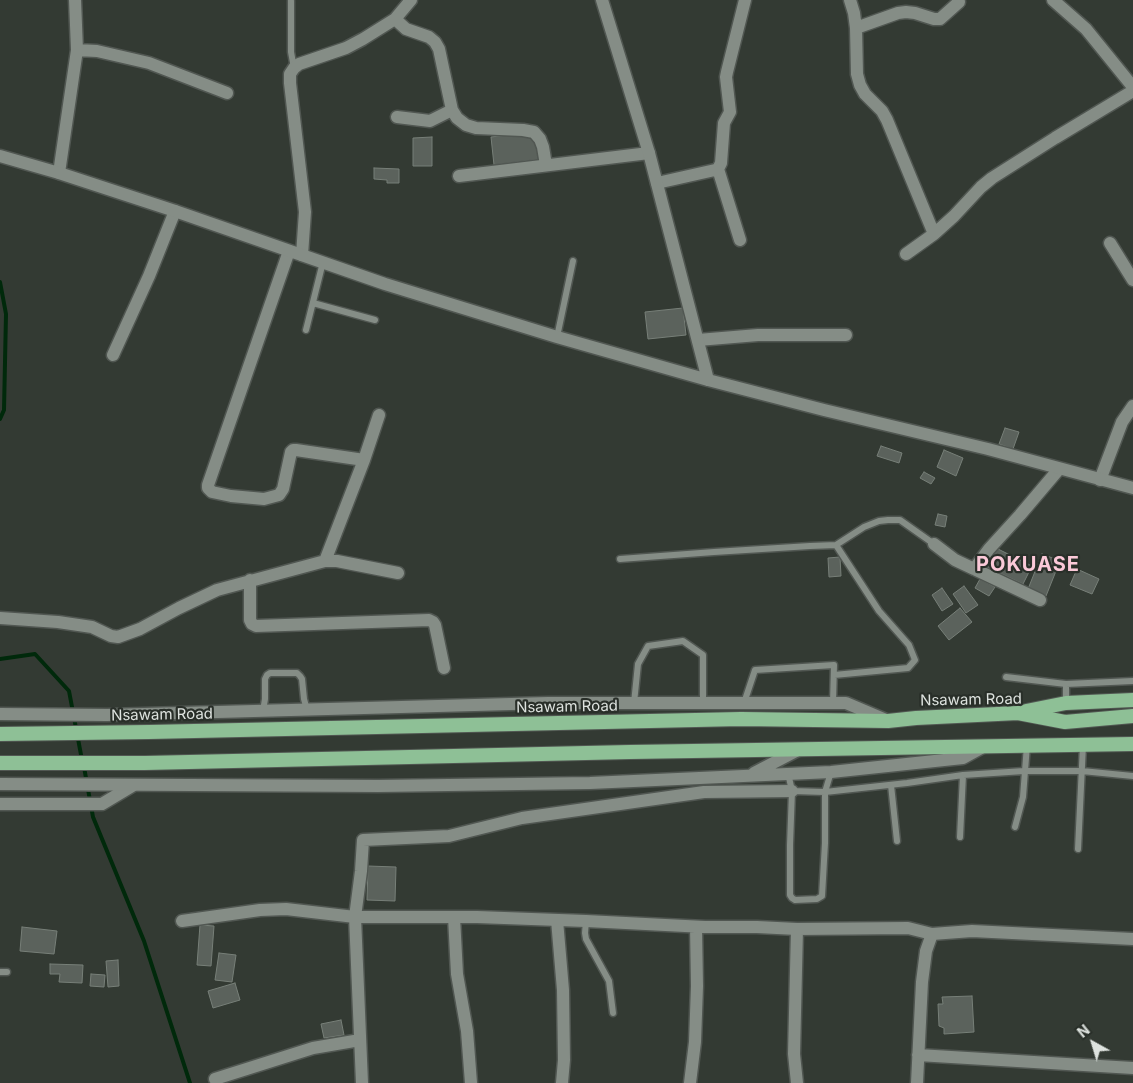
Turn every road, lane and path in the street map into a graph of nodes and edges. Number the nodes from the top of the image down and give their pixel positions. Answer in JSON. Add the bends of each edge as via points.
{"nodes":[{"id":1,"x":75,"y":0,"type":"edge"},
{"id":2,"x":411,"y":0,"type":"edge"},
{"id":3,"x":602,"y":0,"type":"edge"},
{"id":4,"x":745,"y":0,"type":"edge"},
{"id":5,"x":850,"y":0,"type":"edge"},
{"id":6,"x":1053,"y":0,"type":"edge"},
{"id":7,"x":291,"y":1,"type":"dead end"},
{"id":8,"x":959,"y":2,"type":"dead end"},
{"id":9,"x":395,"y":19,"type":"junction"},
{"id":10,"x":856,"y":28,"type":"junction"},
{"id":11,"x":77,"y":50,"type":"junction"},
{"id":12,"x":294,"y":68,"type":"junction"},
{"id":13,"x":1133,"y":87,"type":"edge"},
{"id":14,"x":1133,"y":91,"type":"edge"},
{"id":15,"x":227,"y":92,"type":"dead end"},
{"id":16,"x":452,"y":110,"type":"junction"},
{"id":17,"x":397,"y":117,"type":"dead end"},
{"id":18,"x":649,"y":152,"type":"junction"},
{"id":19,"x":0,"y":156,"type":"edge"},
{"id":20,"x":546,"y":165,"type":"junction"},
{"id":21,"x":718,"y":169,"type":"junction"},
{"id":22,"x":60,"y":173,"type":"junction"},
{"id":23,"x":459,"y":176,"type":"dead end"},
{"id":24,"x":657,"y":183,"type":"junction"},
{"id":25,"x":174,"y":211,"type":"junction"},
{"id":26,"x":934,"y":234,"type":"junction"},
{"id":27,"x":740,"y":240,"type":"dead end"},
{"id":28,"x":1110,"y":243,"type":"dead end"},
{"id":29,"x":289,"y":251,"type":"junction"},
{"id":30,"x":906,"y":254,"type":"dead end"},
{"id":31,"x":302,"y":255,"type":"junction"},
{"id":32,"x":573,"y":261,"type":"dead end"},
{"id":33,"x":322,"y":262,"type":"junction"},
{"id":34,"x":1133,"y":280,"type":"edge"},
{"id":35,"x":313,"y":303,"type":"junction"},
{"id":36,"x":374,"y":320,"type":"dead end"},
{"id":37,"x":306,"y":330,"type":"dead end"},
{"id":38,"x":846,"y":335,"type":"dead end"},
{"id":39,"x":557,"y":337,"type":"junction"},
{"id":40,"x":698,"y":340,"type":"junction"},
{"id":41,"x":113,"y":355,"type":"dead end"},
{"id":42,"x":708,"y":380,"type":"junction"},
{"id":43,"x":1133,"y":406,"type":"edge"},
{"id":44,"x":380,"y":415,"type":"dead end"},
{"id":45,"x":364,"y":460,"type":"junction"},
{"id":46,"x":1059,"y":469,"type":"junction"},
{"id":47,"x":1100,"y":480,"type":"junction"},
{"id":48,"x":1133,"y":488,"type":"edge"},
{"id":49,"x":934,"y":544,"type":"joint"},
{"id":50,"x":836,"y":545,"type":"junction"},
{"id":51,"x":620,"y":559,"type":"dead end"},
{"id":52,"x":325,"y":561,"type":"junction"},
{"id":53,"x":974,"y":569,"type":"junction"},
{"id":54,"x":398,"y":573,"type":"dead end"},
{"id":55,"x":250,"y":580,"type":"junction"},
{"id":56,"x":1040,"y":600,"type":"dead end"},
{"id":57,"x":0,"y":618,"type":"edge"},
{"id":58,"x":444,"y":668,"type":"dead end"},
{"id":59,"x":834,"y":675,"type":"junction"},
{"id":60,"x":1006,"y":677,"type":"dead end"},
{"id":61,"x":1133,"y":681,"type":"edge"},
{"id":62,"x":1066,"y":684,"type":"junction"},
{"id":63,"x":1133,"y":700,"type":"edge"},
{"id":64,"x":634,"y":703,"type":"junction"},
{"id":65,"x":703,"y":703,"type":"junction"},
{"id":66,"x":744,"y":703,"type":"junction"},
{"id":67,"x":833,"y":703,"type":"junction"},
{"id":68,"x":1066,"y":703,"type":"junction"},
{"id":69,"x":307,"y":710,"type":"junction"},
{"id":70,"x":263,"y":711,"type":"junction"},
{"id":71,"x":1018,"y":713,"type":"junction"},
{"id":72,"x":0,"y":714,"type":"edge"},
{"id":73,"x":1133,"y":716,"type":"edge"},
{"id":74,"x":888,"y":721,"type":"junction"},
{"id":75,"x":0,"y":734,"type":"edge"},
{"id":76,"x":1083,"y":744,"type":"junction"},
{"id":77,"x":1133,"y":744,"type":"edge"},
{"id":78,"x":1027,"y":745,"type":"junction"},
{"id":79,"x":983,"y":747,"type":"junction"},
{"id":80,"x":798,"y":750,"type":"junction"},
{"id":81,"x":0,"y":763,"type":"edge"},
{"id":82,"x":1024,"y":771,"type":"junction"},
{"id":83,"x":831,"y":772,"type":"junction"},
{"id":84,"x":1082,"y":772,"type":"junction"},
{"id":85,"x":788,"y":773,"type":"junction"},
{"id":86,"x":749,"y":775,"type":"junction"},
{"id":87,"x":963,"y":775,"type":"junction"},
{"id":88,"x":1133,"y":776,"type":"edge"},
{"id":89,"x":0,"y":784,"type":"edge"},
{"id":90,"x":890,"y":785,"type":"junction"},
{"id":91,"x":132,"y":786,"type":"junction"},
{"id":92,"x":792,"y":791,"type":"junction"},
{"id":93,"x":825,"y":792,"type":"junction"},
{"id":94,"x":0,"y":804,"type":"edge"},
{"id":95,"x":1015,"y":828,"type":"dead end"},
{"id":96,"x":960,"y":837,"type":"dead end"},
{"id":97,"x":897,"y":841,"type":"dead end"},
{"id":98,"x":1078,"y":849,"type":"dead end"},
{"id":99,"x":355,"y":917,"type":"junction"},
{"id":100,"x":454,"y":917,"type":"junction"},
{"id":101,"x":557,"y":920,"type":"junction"},
{"id":102,"x":182,"y":921,"type":"dead end"},
{"id":103,"x":586,"y":921,"type":"junction"},
{"id":104,"x":696,"y":926,"type":"junction"},
{"id":105,"x":797,"y":929,"type":"junction"},
{"id":106,"x":932,"y":934,"type":"junction"},
{"id":107,"x":1133,"y":939,"type":"edge"},
{"id":108,"x":613,"y":1012,"type":"dead end"},
{"id":109,"x":360,"y":1040,"type":"junction"},
{"id":110,"x":918,"y":1055,"type":"junction"},
{"id":111,"x":1133,"y":1068,"type":"edge"},
{"id":112,"x":215,"y":1079,"type":"dead end"},
{"id":113,"x":362,"y":1083,"type":"edge"},
{"id":114,"x":471,"y":1083,"type":"edge"},
{"id":115,"x":562,"y":1083,"type":"edge"},
{"id":116,"x":690,"y":1083,"type":"edge"},
{"id":117,"x":797,"y":1083,"type":"edge"},
{"id":118,"x":917,"y":1083,"type":"edge"}],
"edges":[{"from":1,"to":11,"type":"street"},
{"from":2,"to":9,"type":"street"},
{"from":3,"to":18,"type":"street"},
{"from":4,"to":21,"type":"street","via":[[726,77],[730,112],[724,123]]},
{"from":5,"to":10,"type":"street"},
{"from":6,"to":13,"type":"street","via":[[1086,29]]},
{"from":7,"to":12,"type":"lane"},
{"from":8,"to":10,"type":"street","via":[[940,19],[906,12]]},
{"from":9,"to":12,"type":"street","via":[[354,44]]},
{"from":9,"to":16,"type":"street","via":[[406,29],[435,42]]},
{"from":10,"to":26,"type":"street","via":[[860,85],[887,120]]},
{"from":11,"to":15,"type":"street","via":[[148,63]]},
{"from":11,"to":22,"type":"street"},
{"from":12,"to":31,"type":"street","via":[[290,83],[305,212]]},
{"from":14,"to":26,"type":"street","via":[[992,178]]},
{"from":16,"to":17,"type":"street","via":[[430,121]]},
{"from":16,"to":20,"type":"street","via":[[466,125],[476,128],[534,132],[543,146]]},
{"from":18,"to":20,"type":"street"},
{"from":18,"to":24,"type":"street"},
{"from":19,"to":22,"type":"street"},
{"from":20,"to":23,"type":"street"},
{"from":21,"to":24,"type":"street"},
{"from":21,"to":27,"type":"street"},
{"from":22,"to":25,"type":"street"},
{"from":24,"to":40,"type":"street"},
{"from":25,"to":29,"type":"street"},
{"from":25,"to":41,"type":"street"},
{"from":26,"to":30,"type":"street"},
{"from":28,"to":34,"type":"street"},
{"from":29,"to":31,"type":"street"},
{"from":29,"to":45,"type":"street","via":[[208,488],[231,496],[264,499],[279,495],[291,452],[296,450]]},
{"from":31,"to":33,"type":"street"},
{"from":32,"to":39,"type":"lane"},
{"from":33,"to":35,"type":"lane"},
{"from":33,"to":39,"type":"street"},
{"from":35,"to":36,"type":"lane"},
{"from":35,"to":37,"type":"lane"},
{"from":38,"to":40,"type":"street","via":[[758,335]]},
{"from":39,"to":42,"type":"street"},
{"from":40,"to":42,"type":"street"},
{"from":42,"to":46,"type":"street"},
{"from":43,"to":47,"type":"street","via":[[1122,422]]},
{"from":44,"to":45,"type":"street"},
{"from":45,"to":52,"type":"street"},
{"from":46,"to":47,"type":"street"},
{"from":46,"to":53,"type":"street"},
{"from":47,"to":48,"type":"street"},
{"from":49,"to":50,"type":"lane","via":[[900,520],[888,520],[864,527]]},
{"from":49,"to":53,"type":"street"},
{"from":50,"to":51,"type":"lane"},
{"from":50,"to":59,"type":"lane","via":[[879,611],[909,645],[915,660],[908,668]]},
{"from":52,"to":54,"type":"street"},
{"from":52,"to":55,"type":"street"},
{"from":53,"to":56,"type":"street"},
{"from":55,"to":57,"type":"street","via":[[217,590],[118,637],[92,627]]},
{"from":55,"to":58,"type":"street","via":[[250,620],[256,626],[429,620],[435,625]]},
{"from":59,"to":66,"type":"lane","via":[[834,665],[755,670]]},
{"from":59,"to":67,"type":"lane"},
{"from":60,"to":62,"type":"lane"},
{"from":61,"to":62,"type":"lane"},
{"from":62,"to":68,"type":"lane"},
{"from":63,"to":68,"type":"highway"},
{"from":64,"to":65,"type":"street"},
{"from":64,"to":65,"type":"lane","via":[[638,664],[648,646],[683,641],[702,654]]},
{"from":64,"to":69,"type":"street"},
{"from":65,"to":66,"type":"street"},
{"from":66,"to":67,"type":"street"},
{"from":67,"to":74,"type":"street","via":[[846,703]]},
{"from":68,"to":71,"type":"highway"},
{"from":69,"to":70,"type":"street"},
{"from":69,"to":70,"type":"lane","via":[[300,676],[297,673],[270,673],[265,678]]},
{"from":70,"to":72,"type":"street"},
{"from":71,"to":73,"type":"highway","name":"Nsawam Road","via":[[1065,722]]},
{"from":71,"to":74,"type":"highway","name":"Nsawam Road"},
{"from":74,"to":75,"type":"highway","name":"Nsawam Road","via":[[741,719]]},
{"from":76,"to":77,"type":"highway"},
{"from":76,"to":78,"type":"highway"},
{"from":76,"to":84,"type":"lane"},
{"from":78,"to":79,"type":"highway"},
{"from":78,"to":82,"type":"lane"},
{"from":79,"to":80,"type":"highway"},
{"from":79,"to":83,"type":"street","via":[[963,758]]},
{"from":80,"to":81,"type":"highway"},
{"from":80,"to":86,"type":"street"},
{"from":82,"to":84,"type":"lane"},
{"from":82,"to":87,"type":"lane"},
{"from":82,"to":95,"type":"lane","via":[[1023,797]]},
{"from":83,"to":85,"type":"street"},
{"from":83,"to":93,"type":"lane"},
{"from":84,"to":88,"type":"lane"},
{"from":84,"to":98,"type":"lane"},
{"from":85,"to":86,"type":"street"},
{"from":85,"to":92,"type":"lane"},
{"from":86,"to":91,"type":"street","via":[[590,783]]},
{"from":87,"to":90,"type":"lane"},
{"from":87,"to":96,"type":"lane"},
{"from":89,"to":91,"type":"street"},
{"from":90,"to":93,"type":"lane"},
{"from":90,"to":97,"type":"lane"},
{"from":91,"to":94,"type":"street","via":[[102,804]]},
{"from":92,"to":93,"type":"lane"},
{"from":92,"to":93,"type":"lane","via":[[790,895],[795,900],[822,896]]},
{"from":92,"to":99,"type":"street","via":[[704,792],[522,818],[449,836],[363,840]]},
{"from":99,"to":100,"type":"street"},
{"from":99,"to":102,"type":"street","via":[[286,909]]},
{"from":99,"to":109,"type":"street"},
{"from":100,"to":101,"type":"street"},
{"from":100,"to":114,"type":"street","via":[[457,974],[467,1030]]},
{"from":101,"to":103,"type":"street"},
{"from":101,"to":115,"type":"street","via":[[563,990]]},
{"from":103,"to":104,"type":"street"},
{"from":103,"to":108,"type":"lane","via":[[586,939],[609,982]]},
{"from":104,"to":105,"type":"street"},
{"from":104,"to":116,"type":"street","via":[[695,1042]]},
{"from":105,"to":106,"type":"street","via":[[908,928]]},
{"from":105,"to":117,"type":"street","via":[[794,1054]]},
{"from":106,"to":107,"type":"street","via":[[972,931]]},
{"from":106,"to":110,"type":"street","via":[[922,982]]},
{"from":109,"to":112,"type":"street","via":[[313,1048]]},
{"from":109,"to":113,"type":"street"},
{"from":110,"to":111,"type":"street"},
{"from":110,"to":118,"type":"street"}]}
